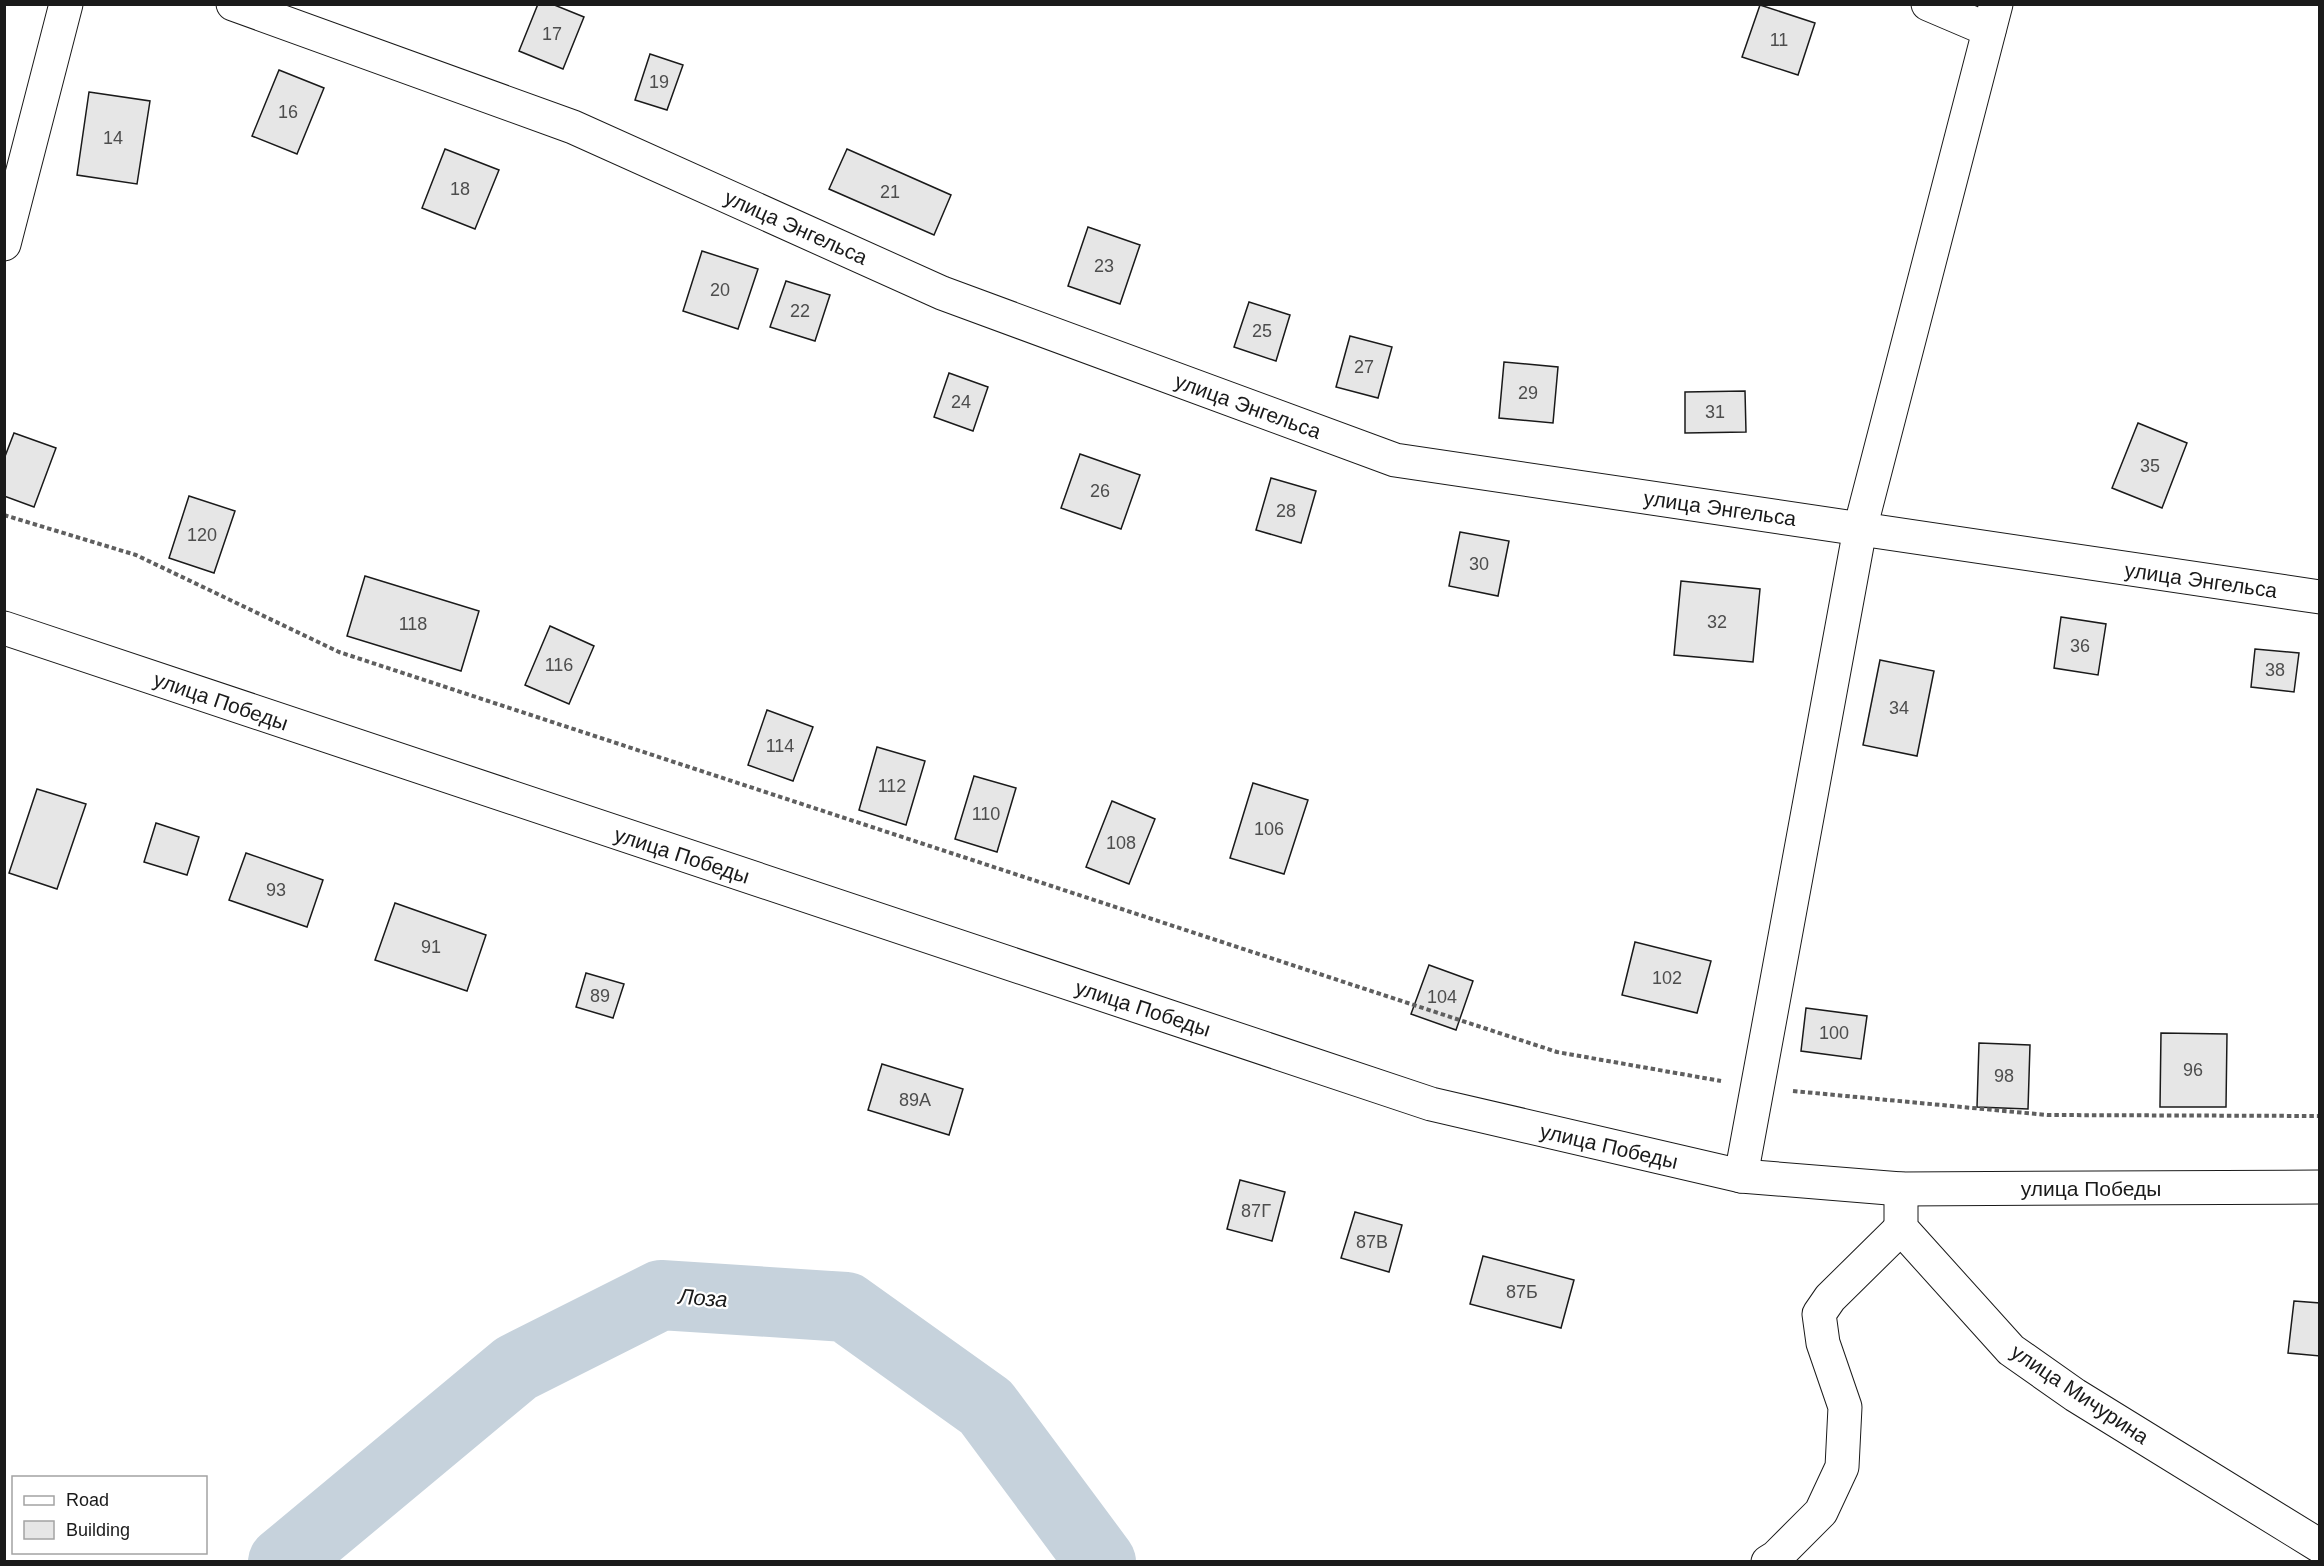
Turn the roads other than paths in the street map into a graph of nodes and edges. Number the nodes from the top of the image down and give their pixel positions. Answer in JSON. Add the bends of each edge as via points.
{"nodes":[{"id":1,"x":66,"y":4,"type":"edge"},
{"id":2,"x":233,"y":4,"type":"edge"},
{"id":3,"x":1928,"y":4,"type":"edge"},
{"id":4,"x":1993,"y":17,"type":"edge"},
{"id":5,"x":4,"y":244,"type":"edge"},
{"id":6,"x":1860,"y":529,"type":"junction"},
{"id":7,"x":2319,"y":597,"type":"edge"},
{"id":8,"x":4,"y":628,"type":"edge"},
{"id":9,"x":1741,"y":1176,"type":"junction"},
{"id":10,"x":2319,"y":1187,"type":"edge"},
{"id":11,"x":1901,"y":1190,"type":"junction"},
{"id":12,"x":1901,"y":1228,"type":"junction"},
{"id":13,"x":2319,"y":1546,"type":"edge"},
{"id":14,"x":1768,"y":1562,"type":"edge"}],
"edges":[{"from":1,"to":5,"type":"street"},
{"from":2,"to":6,"type":"street","name":"улица Энгельса","via":[[573,127],[942,293],[1395,460]]},
{"from":3,"to":4,"type":"street"},
{"from":4,"to":6,"type":"street"},
{"from":6,"to":7,"type":"street","name":"улица Энгельса"},
{"from":6,"to":9,"type":"street"},
{"from":8,"to":9,"type":"street","name":"улица Победы","via":[[1431,1104]]},
{"from":9,"to":11,"type":"street","name":"улица Победы"},
{"from":10,"to":11,"type":"street","name":"улица Победы"},
{"from":11,"to":12,"type":"street"},
{"from":12,"to":13,"type":"street","name":"улица Мичурина","via":[[2011,1350],[2075,1395]]},
{"from":12,"to":14,"type":"street","via":[[1830,1298],[1819,1314],[1823,1342],[1845,1407],[1842,1467],[1821,1512]]}]}
